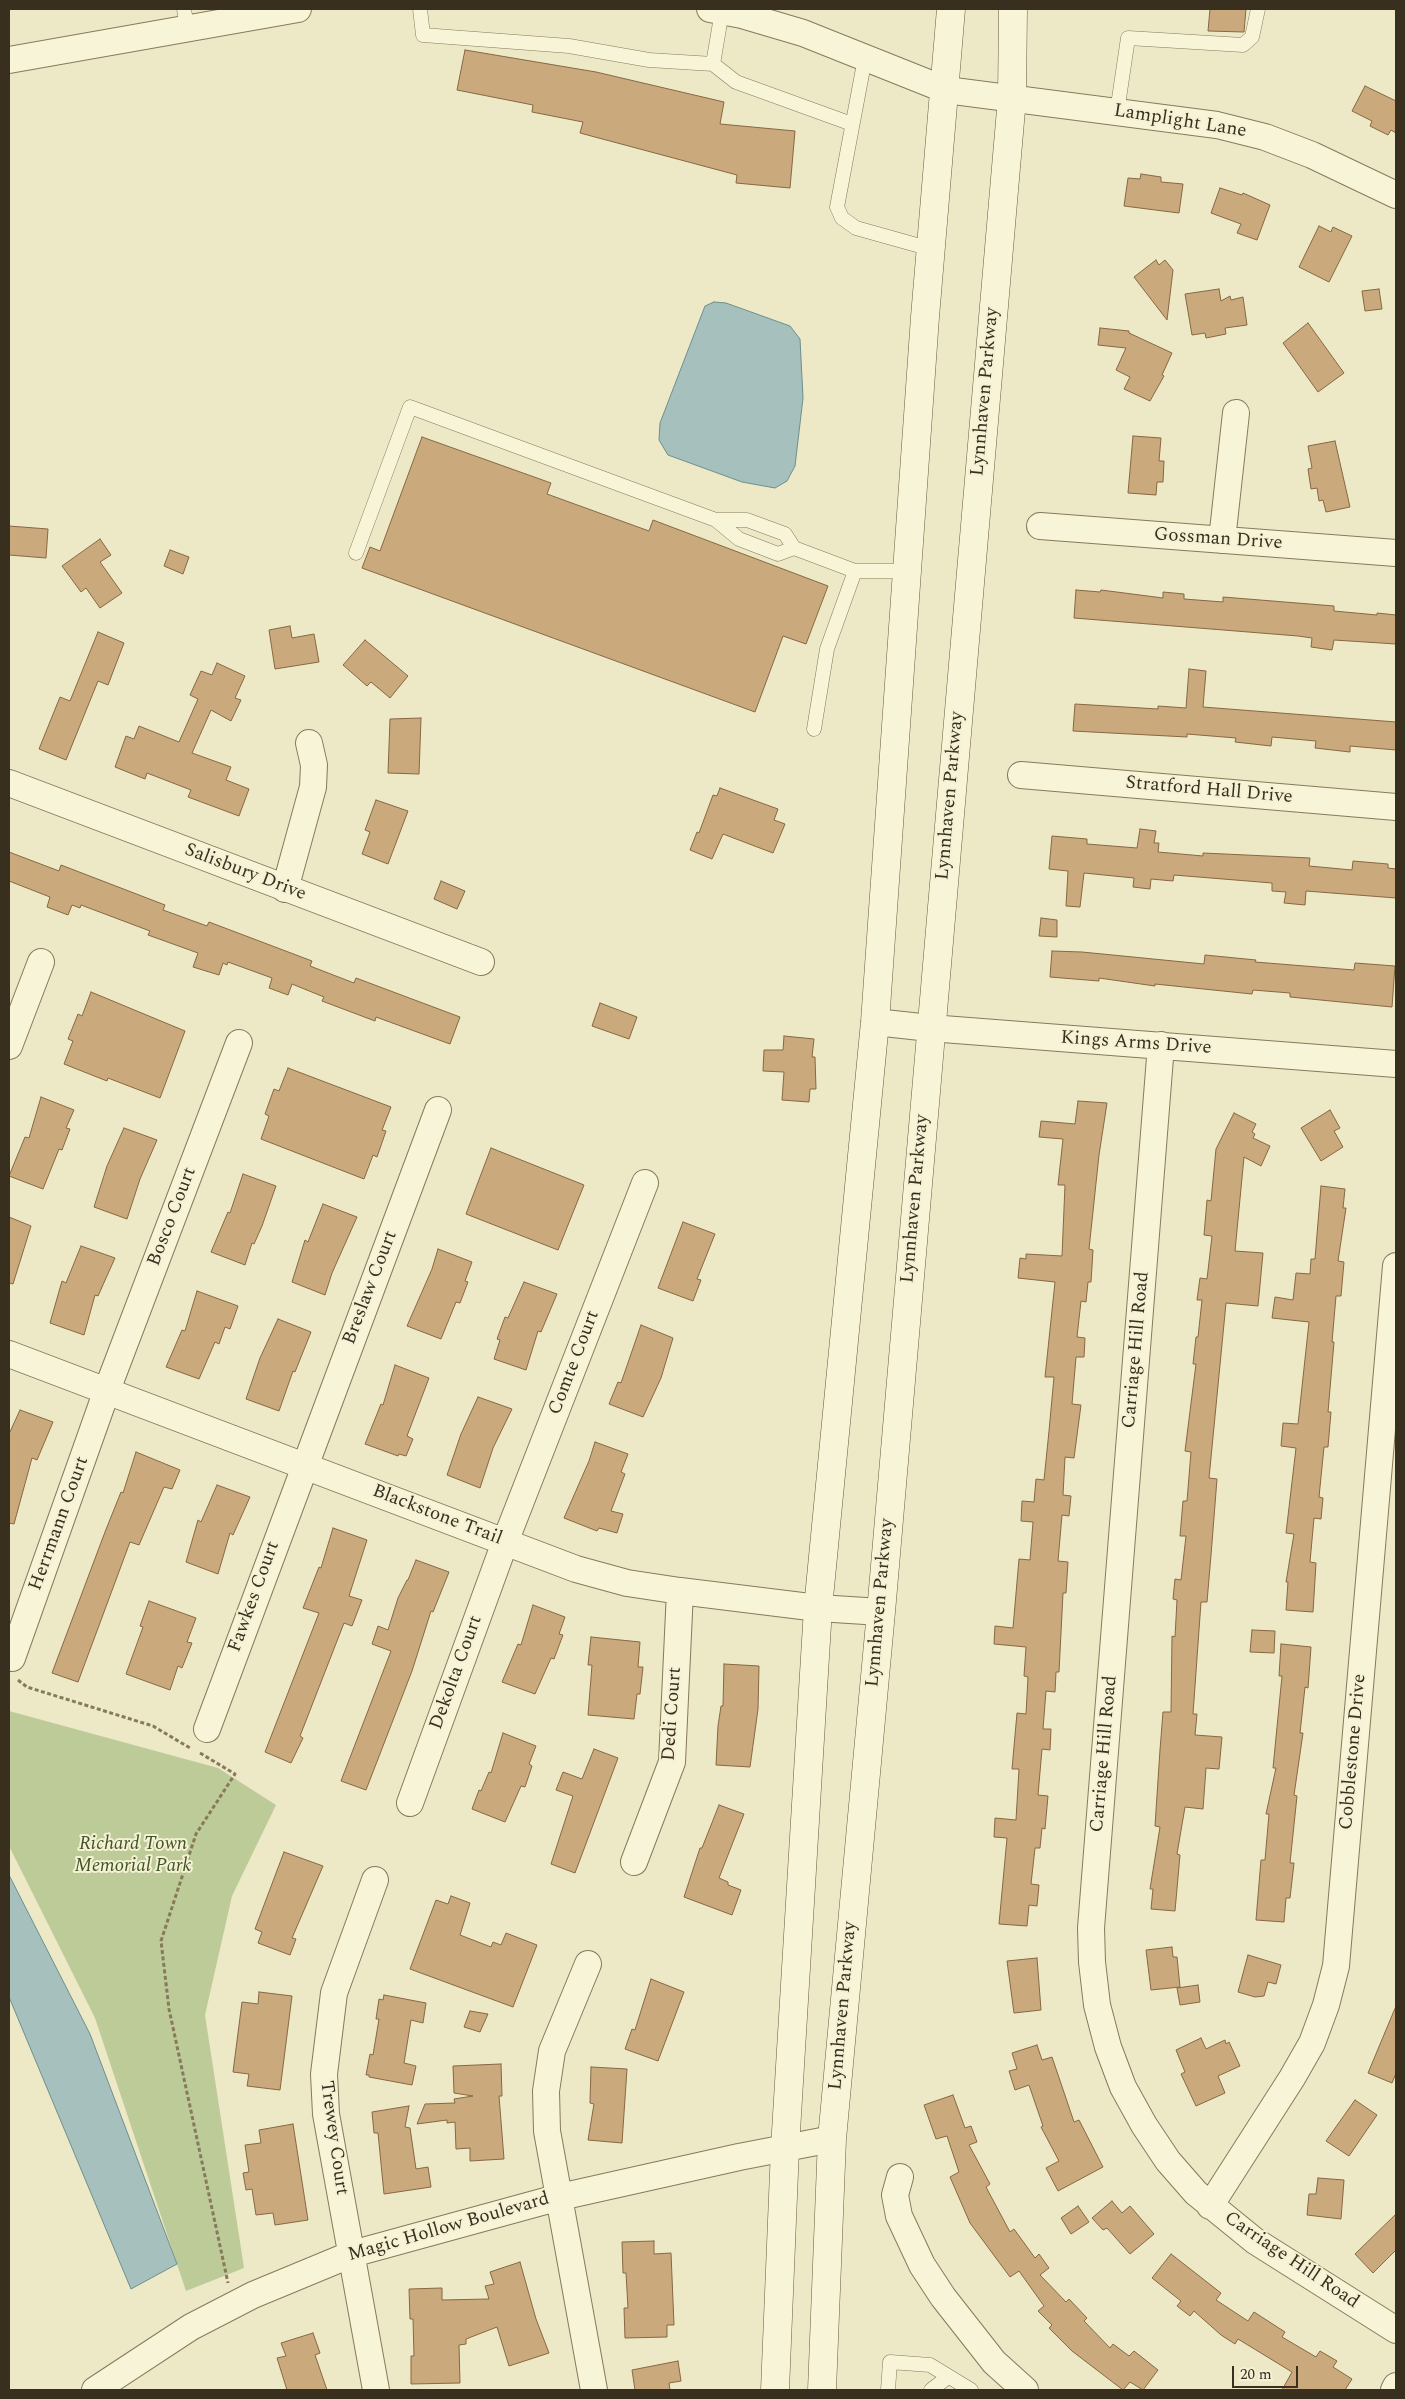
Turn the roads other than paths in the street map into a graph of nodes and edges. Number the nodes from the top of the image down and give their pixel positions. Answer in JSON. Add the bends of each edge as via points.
{"nodes":[{"id":1,"x":298,"y":9,"type":"edge"},
{"id":2,"x":420,"y":9,"type":"edge"},
{"id":3,"x":951,"y":9,"type":"edge"},
{"id":4,"x":1013,"y":9,"type":"edge"},
{"id":5,"x":1258,"y":9,"type":"edge"},
{"id":6,"x":716,"y":10,"type":"edge"},
{"id":7,"x":778,"y":17,"type":"edge"},
{"id":8,"x":185,"y":18,"type":"edge"},
{"id":9,"x":865,"y":58,"type":"junction"},
{"id":10,"x":9,"y":60,"type":"edge"},
{"id":11,"x":713,"y":64,"type":"junction"},
{"id":12,"x":946,"y":90,"type":"junction"},
{"id":13,"x":1012,"y":98,"type":"junction"},
{"id":14,"x":1117,"y":112,"type":"junction"},
{"id":15,"x":852,"y":124,"type":"junction"},
{"id":16,"x":1396,"y":194,"type":"edge"},
{"id":17,"x":931,"y":249,"type":"junction"},
{"id":18,"x":1236,"y":412,"type":"dead end"},
{"id":19,"x":716,"y":520,"type":"junction"},
{"id":20,"x":1040,"y":526,"type":"dead end"},
{"id":21,"x":1222,"y":540,"type":"junction"},
{"id":22,"x":794,"y":548,"type":"junction"},
{"id":23,"x":356,"y":554,"type":"dead end"},
{"id":24,"x":1396,"y":554,"type":"edge"},
{"id":25,"x":855,"y":571,"type":"junction"},
{"id":26,"x":907,"y":571,"type":"junction"},
{"id":27,"x":814,"y":729,"type":"dead end"},
{"id":28,"x":309,"y":743,"type":"dead end"},
{"id":29,"x":1021,"y":775,"type":"dead end"},
{"id":30,"x":9,"y":783,"type":"edge"},
{"id":31,"x":1396,"y":807,"type":"edge"},
{"id":32,"x":285,"y":888,"type":"junction"},
{"id":33,"x":41,"y":962,"type":"dead end"},
{"id":34,"x":481,"y":962,"type":"dead end"},
{"id":35,"x":875,"y":1022,"type":"junction"},
{"id":36,"x":930,"y":1028,"type":"junction"},
{"id":37,"x":239,"y":1043,"type":"dead end"},
{"id":38,"x":1161,"y":1045,"type":"junction"},
{"id":39,"x":9,"y":1046,"type":"edge"},
{"id":40,"x":1396,"y":1064,"type":"edge"},
{"id":41,"x":438,"y":1110,"type":"dead end"},
{"id":42,"x":645,"y":1183,"type":"dead end"},
{"id":43,"x":1396,"y":1266,"type":"edge"},
{"id":44,"x":9,"y":1354,"type":"edge"},
{"id":45,"x":108,"y":1390,"type":"junction"},
{"id":46,"x":304,"y":1466,"type":"junction"},
{"id":47,"x":504,"y":1542,"type":"junction"},
{"id":48,"x":680,"y":1591,"type":"junction"},
{"id":49,"x":818,"y":1608,"type":"junction"},
{"id":50,"x":881,"y":1612,"type":"junction"},
{"id":51,"x":14,"y":1668,"type":"road end"},
{"id":52,"x":207,"y":1729,"type":"dead end"},
{"id":53,"x":410,"y":1803,"type":"dead end"},
{"id":54,"x":634,"y":1862,"type":"dead end"},
{"id":55,"x":374,"y":1880,"type":"dead end"},
{"id":56,"x":588,"y":1964,"type":"dead end"},
{"id":57,"x":832,"y":2139,"type":"junction"},
{"id":58,"x":785,"y":2148,"type":"junction"},
{"id":59,"x":900,"y":2177,"type":"dead end"},
{"id":60,"x":560,"y":2197,"type":"junction"},
{"id":61,"x":1210,"y":2206,"type":"junction"},
{"id":62,"x":352,"y":2254,"type":"junction"},
{"id":63,"x":1396,"y":2330,"type":"edge"},
{"id":64,"x":948,"y":2377,"type":"junction"},
{"id":65,"x":1396,"y":2386,"type":"edge"},
{"id":66,"x":95,"y":2390,"type":"edge"},
{"id":67,"x":376,"y":2390,"type":"edge"},
{"id":68,"x":594,"y":2390,"type":"edge"},
{"id":69,"x":775,"y":2390,"type":"edge"},
{"id":70,"x":822,"y":2390,"type":"edge"},
{"id":71,"x":888,"y":2390,"type":"edge"},
{"id":72,"x":931,"y":2390,"type":"edge"},
{"id":73,"x":971,"y":2390,"type":"edge"},
{"id":74,"x":1025,"y":2390,"type":"edge"},
{"id":75,"x":1394,"y":2390,"type":"edge"}],
"edges":[{"from":1,"to":8,"type":"street"},
{"from":2,"to":11,"type":"lane","via":[[423,35],[569,46],[649,60]]},
{"from":3,"to":12,"type":"main road"},
{"from":4,"to":13,"type":"main road","name":"Lynnhaven Parkway"},
{"from":5,"to":14,"type":"lane","via":[[1252,37],[1242,45],[1128,38]]},
{"from":6,"to":7,"type":"street"},
{"from":6,"to":11,"type":"lane"},
{"from":7,"to":9,"type":"street","via":[[803,33]]},
{"from":8,"to":10,"type":"street"},
{"from":9,"to":12,"type":"street"},
{"from":9,"to":15,"type":"lane"},
{"from":11,"to":15,"type":"lane","via":[[736,82]]},
{"from":12,"to":13,"type":"street"},
{"from":12,"to":17,"type":"main road"},
{"from":13,"to":14,"type":"street","name":"Lamplight Lane"},
{"from":13,"to":36,"type":"main road","name":"Lynnhaven Parkway"},
{"from":14,"to":16,"type":"street","name":"Lamplight Lane","via":[[1217,125],[1265,137]]},
{"from":15,"to":17,"type":"lane","via":[[837,207],[842,218],[856,228]]},
{"from":17,"to":26,"type":"main road"},
{"from":18,"to":21,"type":"street"},
{"from":19,"to":22,"type":"lane","via":[[747,520],[785,534]]},
{"from":19,"to":22,"type":"lane","via":[[739,540],[778,554]]},
{"from":19,"to":23,"type":"lane","via":[[410,408]]},
{"from":20,"to":21,"type":"street","name":"Gossman Drive"},
{"from":21,"to":24,"type":"street","name":"Gossman Drive"},
{"from":22,"to":25,"type":"lane"},
{"from":25,"to":26,"type":"lane"},
{"from":25,"to":27,"type":"lane","via":[[827,649]]},
{"from":26,"to":35,"type":"main road"},
{"from":28,"to":32,"type":"street","via":[[314,765],[313,787]]},
{"from":29,"to":31,"type":"street","name":"Stratford Hall Drive"},
{"from":30,"to":32,"type":"street","name":"Salisbury Drive"},
{"from":32,"to":34,"type":"street","name":"Salisbury Drive"},
{"from":33,"to":39,"type":"street"},
{"from":35,"to":36,"type":"street","name":"Kings Arms Drive"},
{"from":35,"to":49,"type":"main road"},
{"from":36,"to":38,"type":"street","name":"Kings Arms Drive"},
{"from":36,"to":50,"type":"main road","name":"Lynnhaven Parkway"},
{"from":37,"to":45,"type":"street","name":"Bosco Court"},
{"from":38,"to":40,"type":"street","name":"Kings Arms Drive"},
{"from":38,"to":61,"type":"street","name":"Carriage Hill Road","via":[[1091,1928],[1092,1962],[1097,2005],[1108,2047],[1124,2087],[1168,2161]]},
{"from":41,"to":46,"type":"street","name":"Breslaw Court"},
{"from":42,"to":47,"type":"street","name":"Comte Court"},
{"from":43,"to":61,"type":"street","name":"Cobblestone Drive","via":[[1336,1966],[1312,2043]]},
{"from":44,"to":45,"type":"street","name":"Blackstone Trail"},
{"from":45,"to":46,"type":"street","name":"Blackstone Trail"},
{"from":45,"to":51,"type":"street","name":"Herrmann Court"},
{"from":46,"to":47,"type":"street","name":"Blackstone Trail"},
{"from":46,"to":52,"type":"street","name":"Fawkes Court"},
{"from":47,"to":48,"type":"street","name":"Blackstone Trail","via":[[576,1569]]},
{"from":47,"to":53,"type":"street","name":"Dekolta Court"},
{"from":48,"to":49,"type":"street","name":"Blackstone Trail"},
{"from":48,"to":54,"type":"street","name":"Dedi Court","via":[[672,1762]]},
{"from":49,"to":50,"type":"street","name":"Blackstone Trail"},
{"from":49,"to":58,"type":"main road"},
{"from":50,"to":57,"type":"main road","name":"Lynnhaven Parkway"},
{"from":55,"to":62,"type":"street","name":"Trewey Court","via":[[334,1993],[324,2074],[326,2114]]},
{"from":56,"to":60,"type":"street","via":[[552,2051],[546,2091],[547,2131]]},
{"from":57,"to":58,"type":"street","name":"Magic Hollow Boulevard"},
{"from":57,"to":70,"type":"main road","name":"Lynnhaven Parkway"},
{"from":58,"to":60,"type":"street","name":"Magic Hollow Boulevard"},
{"from":58,"to":69,"type":"main road"},
{"from":59,"to":74,"type":"street","via":[[895,2195],[899,2216],[922,2265],[994,2362]]},
{"from":60,"to":62,"type":"street","name":"Magic Hollow Boulevard"},
{"from":60,"to":68,"type":"street"},
{"from":61,"to":63,"type":"street","name":"Carriage Hill Road","via":[[1255,2242]]},
{"from":62,"to":66,"type":"street","name":"Magic Hollow Boulevard","via":[[232,2305],[191,2327]]},
{"from":62,"to":67,"type":"street","name":"Trewey Court"},
{"from":64,"to":71,"type":"lane","via":[[930,2365],[890,2362]]},
{"from":64,"to":72,"type":"lane"},
{"from":64,"to":73,"type":"lane"},
{"from":65,"to":75,"type":"street"}]}
